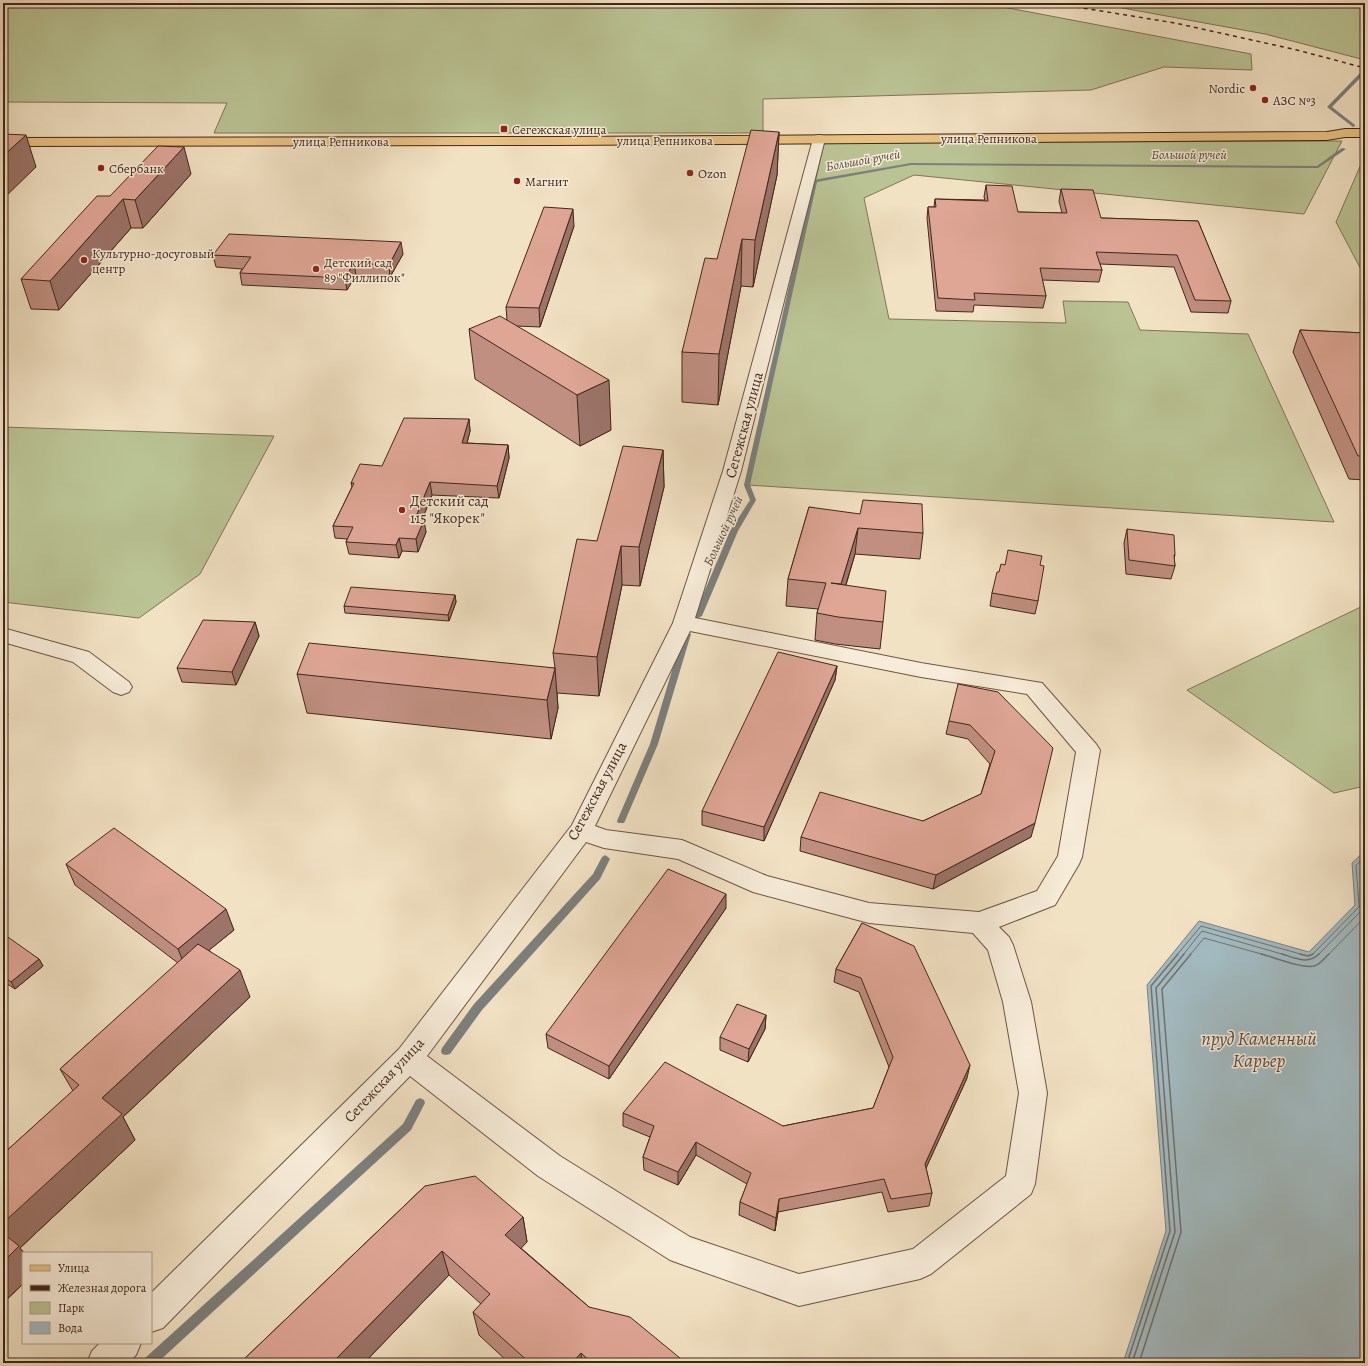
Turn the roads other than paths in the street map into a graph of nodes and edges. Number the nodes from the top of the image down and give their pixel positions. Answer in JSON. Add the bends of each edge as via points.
{"nodes":[{"id":1,"x":1365,"y":133,"type":"edge"},
{"id":2,"x":1327,"y":136,"type":"junction"},
{"id":3,"x":819,"y":139,"type":"junction"},
{"id":4,"x":3,"y":142,"type":"edge"},
{"id":5,"x":1365,"y":142,"type":"edge"},
{"id":6,"x":683,"y":623,"type":"junction"},
{"id":7,"x":3,"y":634,"type":"edge"},
{"id":8,"x":121,"y":687,"type":"dead end"},
{"id":9,"x":581,"y":830,"type":"junction"},
{"id":10,"x":980,"y":923,"type":"junction"},
{"id":11,"x":409,"y":1058,"type":"junction"},
{"id":12,"x":152,"y":1315,"type":"edge"},
{"id":13,"x":123,"y":1344,"type":"edge"},
{"id":14,"x":104,"y":1363,"type":"edge"}],
"edges":[{"from":1,"to":2,"type":"main road"},
{"from":2,"to":3,"type":"main road","name":"улица Репникова"},
{"from":2,"to":5,"type":"main road"},
{"from":3,"to":4,"type":"main road","name":"улица Репникова"},
{"from":3,"to":6,"type":"street","name":"Сегежская улица","via":[[732,471]]},
{"from":6,"to":9,"type":"street","name":"Сегежская улица"},
{"from":6,"to":10,"type":"street","via":[[921,670],[1034,688],[1088,750],[1070,857],[1046,898]]},
{"from":7,"to":8,"type":"street","via":[[81,657]]},
{"from":9,"to":10,"type":"street","via":[[604,839],[682,850],[762,885],[869,913]]},
{"from":9,"to":11,"type":"street","name":"Сегежская улица"},
{"from":10,"to":11,"type":"street","via":[[1000,945],[1017,1002],[1033,1094],[1020,1184],[920,1263],[799,1290],[681,1249],[549,1166]]},
{"from":11,"to":12,"type":"street","name":"Сегежская улица"},
{"from":13,"to":14,"type":"street"}]}
